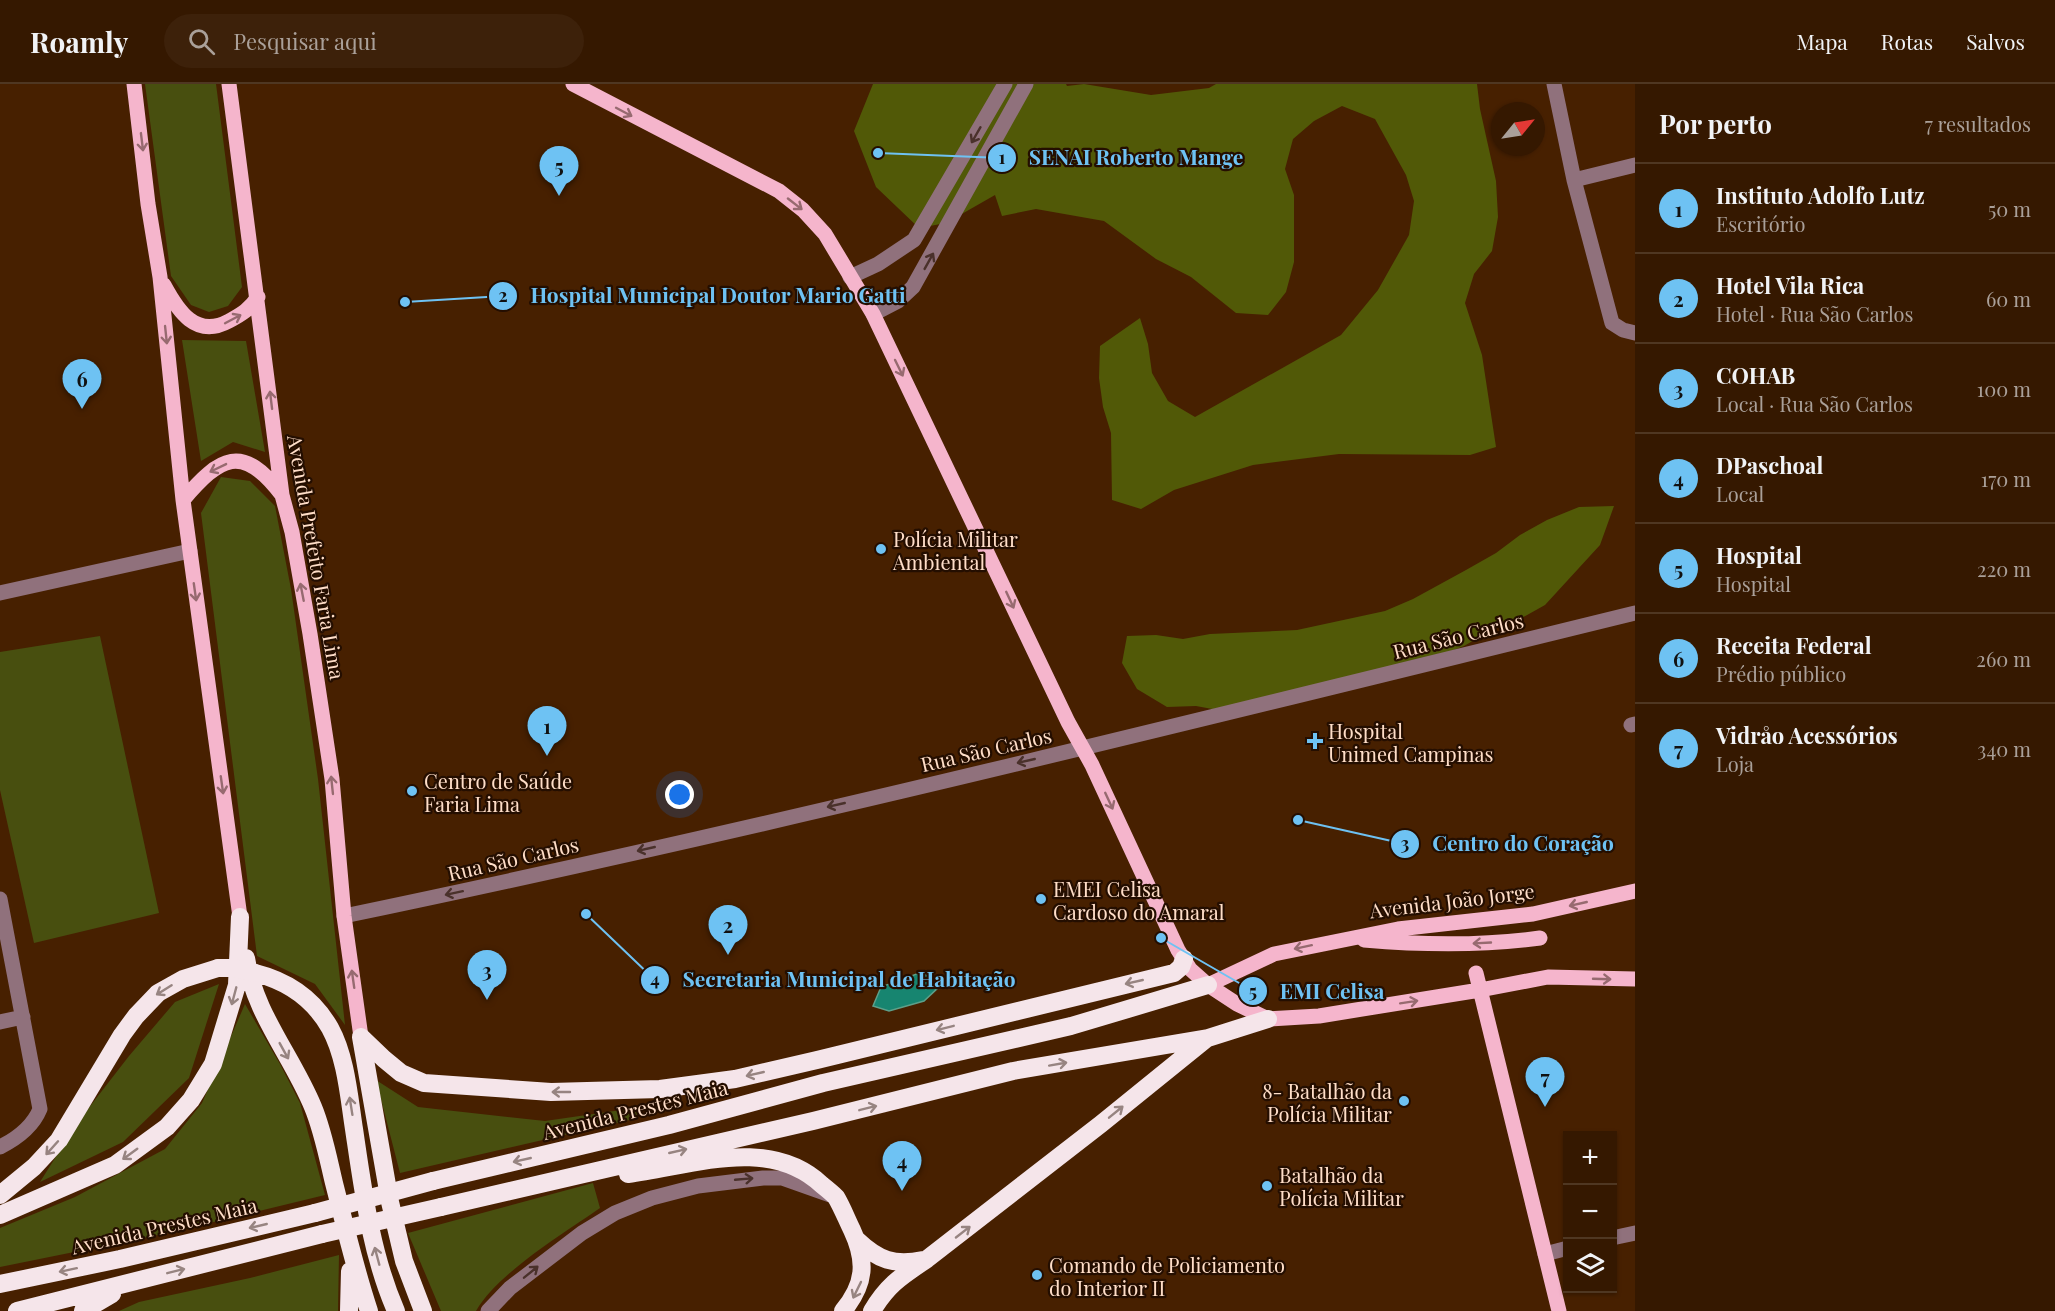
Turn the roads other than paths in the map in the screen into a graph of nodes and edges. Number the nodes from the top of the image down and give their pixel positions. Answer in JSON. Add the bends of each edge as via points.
{"nodes":[{"id":1,"x":134,"y":84,"type":"edge"},
{"id":2,"x":230,"y":84,"type":"edge"},
{"id":3,"x":573,"y":84,"type":"edge"},
{"id":4,"x":1005,"y":84,"type":"edge"},
{"id":5,"x":1026,"y":84,"type":"edge"},
{"id":6,"x":1554,"y":84,"type":"edge"},
{"id":7,"x":1635,"y":165,"type":"edge"},
{"id":8,"x":1574,"y":180,"type":"junction"},
{"id":9,"x":160,"y":277,"type":"junction"},
{"id":10,"x":850,"y":277,"type":"junction"},
{"id":11,"x":258,"y":297,"type":"junction"},
{"id":12,"x":873,"y":314,"type":"junction"},
{"id":13,"x":1635,"y":333,"type":"edge"},
{"id":14,"x":282,"y":495,"type":"junction"},
{"id":15,"x":183,"y":500,"type":"junction"},
{"id":16,"x":190,"y":551,"type":"junction"},
{"id":17,"x":0,"y":593,"type":"edge"},
{"id":18,"x":1635,"y":613,"type":"edge"},
{"id":19,"x":1083,"y":748,"type":"junction"},
{"id":20,"x":1635,"y":891,"type":"edge"},
{"id":21,"x":0,"y":899,"type":"edge"},
{"id":22,"x":344,"y":916,"type":"junction"},
{"id":23,"x":240,"y":917,"type":"junction"},
{"id":24,"x":1343,"y":938,"type":"junction"},
{"id":25,"x":1540,"y":938,"type":"dead end"},
{"id":26,"x":1274,"y":954,"type":"joint"},
{"id":27,"x":1184,"y":959,"type":"junction"},
{"id":28,"x":1476,"y":973,"type":"dead end"},
{"id":29,"x":1633,"y":978,"type":"edge"},
{"id":30,"x":1208,"y":985,"type":"junction"},
{"id":31,"x":1480,"y":990,"type":"junction"},
{"id":32,"x":23,"y":1017,"type":"junction"},
{"id":33,"x":1268,"y":1019,"type":"junction"},
{"id":34,"x":0,"y":1022,"type":"edge"},
{"id":35,"x":361,"y":1036,"type":"junction"},
{"id":36,"x":1208,"y":1038,"type":"junction"},
{"id":37,"x":0,"y":1147,"type":"edge"},
{"id":38,"x":600,"y":1169,"type":"junction"},
{"id":39,"x":0,"y":1194,"type":"edge"},
{"id":40,"x":835,"y":1197,"type":"junction"},
{"id":41,"x":0,"y":1215,"type":"edge"},
{"id":42,"x":1635,"y":1233,"type":"edge"},
{"id":43,"x":1617,"y":1237,"type":"edge"},
{"id":44,"x":857,"y":1240,"type":"junction"},
{"id":45,"x":350,"y":1248,"type":"junction"},
{"id":46,"x":1563,"y":1249,"type":"edge"},
{"id":47,"x":1545,"y":1254,"type":"junction"},
{"id":48,"x":927,"y":1259,"type":"junction"},
{"id":49,"x":133,"y":1282,"type":"junction"},
{"id":50,"x":0,"y":1284,"type":"edge"},
{"id":51,"x":17,"y":1311,"type":"edge"},
{"id":52,"x":83,"y":1311,"type":"edge"},
{"id":53,"x":349,"y":1311,"type":"edge"},
{"id":54,"x":369,"y":1311,"type":"edge"},
{"id":55,"x":396,"y":1311,"type":"edge"},
{"id":56,"x":423,"y":1311,"type":"edge"},
{"id":57,"x":488,"y":1311,"type":"edge"},
{"id":58,"x":843,"y":1311,"type":"edge"},
{"id":59,"x":872,"y":1311,"type":"edge"},
{"id":60,"x":1559,"y":1311,"type":"edge"}],
"edges":[{"from":1,"to":9,"type":"main road","one_way":true},
{"from":2,"to":11,"type":"main road","name":"Avenida Prefeito Faria Lima"},
{"from":3,"to":10,"type":"main road","one_way":true,"via":[[779,191],[825,234]]},
{"from":4,"to":10,"type":"street","one_way":true,"via":[[914,240]]},
{"from":12,"to":5,"type":"street","one_way":true,"via":[[898,301],[913,287]]},
{"from":6,"to":8,"type":"street"},
{"from":7,"to":8,"type":"street"},
{"from":8,"to":13,"type":"street","via":[[1612,323]]},
{"from":9,"to":11,"type":"main road","one_way":true,"via":[[173,303],[189,320],[205,328],[225,324],[248,311]]},
{"from":9,"to":15,"type":"main road","one_way":true},
{"from":10,"to":12,"type":"main road"},
{"from":14,"to":11,"type":"main road","name":"Avenida Prefeito Faria Lima","one_way":true},
{"from":12,"to":19,"type":"main road","one_way":true},
{"from":14,"to":15,"type":"main road","one_way":true,"via":[[270,478],[240,460],[218,466]]},
{"from":22,"to":14,"type":"main road","name":"Avenida Prefeito Faria Lima","one_way":true,"via":[[332,779],[310,634]]},
{"from":15,"to":16,"type":"main road"},
{"from":16,"to":17,"type":"street"},
{"from":16,"to":23,"type":"main road","one_way":true},
{"from":18,"to":19,"type":"street","name":"Rua São Carlos"},
{"from":19,"to":22,"type":"street","name":"Rua São Carlos","one_way":true},
{"from":19,"to":27,"type":"main road","one_way":true},
{"from":20,"to":24,"type":"main road","name":"Avenida João Jorge","one_way":true,"via":[[1533,914]]},
{"from":21,"to":32,"type":"street"},
{"from":35,"to":22,"type":"main road","name":"Avenida Prefeito Faria Lima","one_way":true},
{"from":23,"to":41,"type":"highway","one_way":true,"via":[[237,985],[213,1064],[191,1100],[168,1127],[115,1165]]},
{"from":23,"to":45,"type":"highway","one_way":true,"via":[[249,977],[261,1010],[314,1108]]},
{"from":25,"to":24,"type":"main road","one_way":true,"via":[[1468,944]]},
{"from":24,"to":26,"type":"main road","name":"Avenida João Jorge","one_way":true},
{"from":26,"to":30,"type":"main road","name":"Avenida Prestes Maia"},
{"from":27,"to":30,"type":"main road"},
{"from":27,"to":35,"type":"highway","one_way":true,"via":[[1174,973],[735,1079],[660,1089],[551,1092],[424,1083],[401,1073]]},
{"from":28,"to":31,"type":"main road"},
{"from":31,"to":29,"type":"main road","one_way":true,"via":[[1548,977]]},
{"from":30,"to":33,"type":"main road"},
{"from":30,"to":50,"type":"highway","name":"Avenida Prestes Maia","one_way":true,"bridge":true,"via":[[1071,1026],[823,1083],[315,1213]]},
{"from":33,"to":31,"type":"main road","one_way":true,"via":[[1318,1016]]},
{"from":31,"to":47,"type":"main road"},
{"from":32,"to":34,"type":"street"},
{"from":32,"to":37,"type":"street","via":[[40,1109],[37,1118],[14,1140]]},
{"from":33,"to":36,"type":"highway"},
{"from":35,"to":56,"type":"highway","via":[[390,1202],[404,1261]]},
{"from":38,"to":36,"type":"highway","one_way":true,"via":[[1013,1071]]},
{"from":48,"to":36,"type":"highway","one_way":true},
{"from":38,"to":40,"type":"highway","via":[[630,1174],[711,1160],[766,1158],[812,1175]]},
{"from":49,"to":38,"type":"highway","one_way":true,"bridge":true},
{"from":55,"to":39,"type":"highway","one_way":true,"bridge":true,"via":[[375,1251],[346,1073],[330,1029],[315,1006],[294,988],[255,973],[218,968],[183,979],[158,993],[122,1035],[59,1140],[34,1167]]},
{"from":40,"to":44,"type":"highway"},
{"from":57,"to":40,"type":"street","one_way":true,"via":[[510,1288],[582,1233],[615,1213],[652,1198],[698,1186],[763,1178],[782,1178]]},
{"from":42,"to":43,"type":"street"},
{"from":44,"to":48,"type":"highway","via":[[868,1251],[893,1262],[905,1264]]},
{"from":44,"to":58,"type":"highway","one_way":true,"via":[[862,1276],[855,1296]]},
{"from":45,"to":53,"type":"highway"},
{"from":45,"to":54,"type":"highway"},
{"from":46,"to":47,"type":"street"},
{"from":47,"to":60,"type":"main road"},
{"from":48,"to":59,"type":"highway","via":[[885,1290]]},
{"from":49,"to":51,"type":"highway"},
{"from":49,"to":52,"type":"highway"}]}
